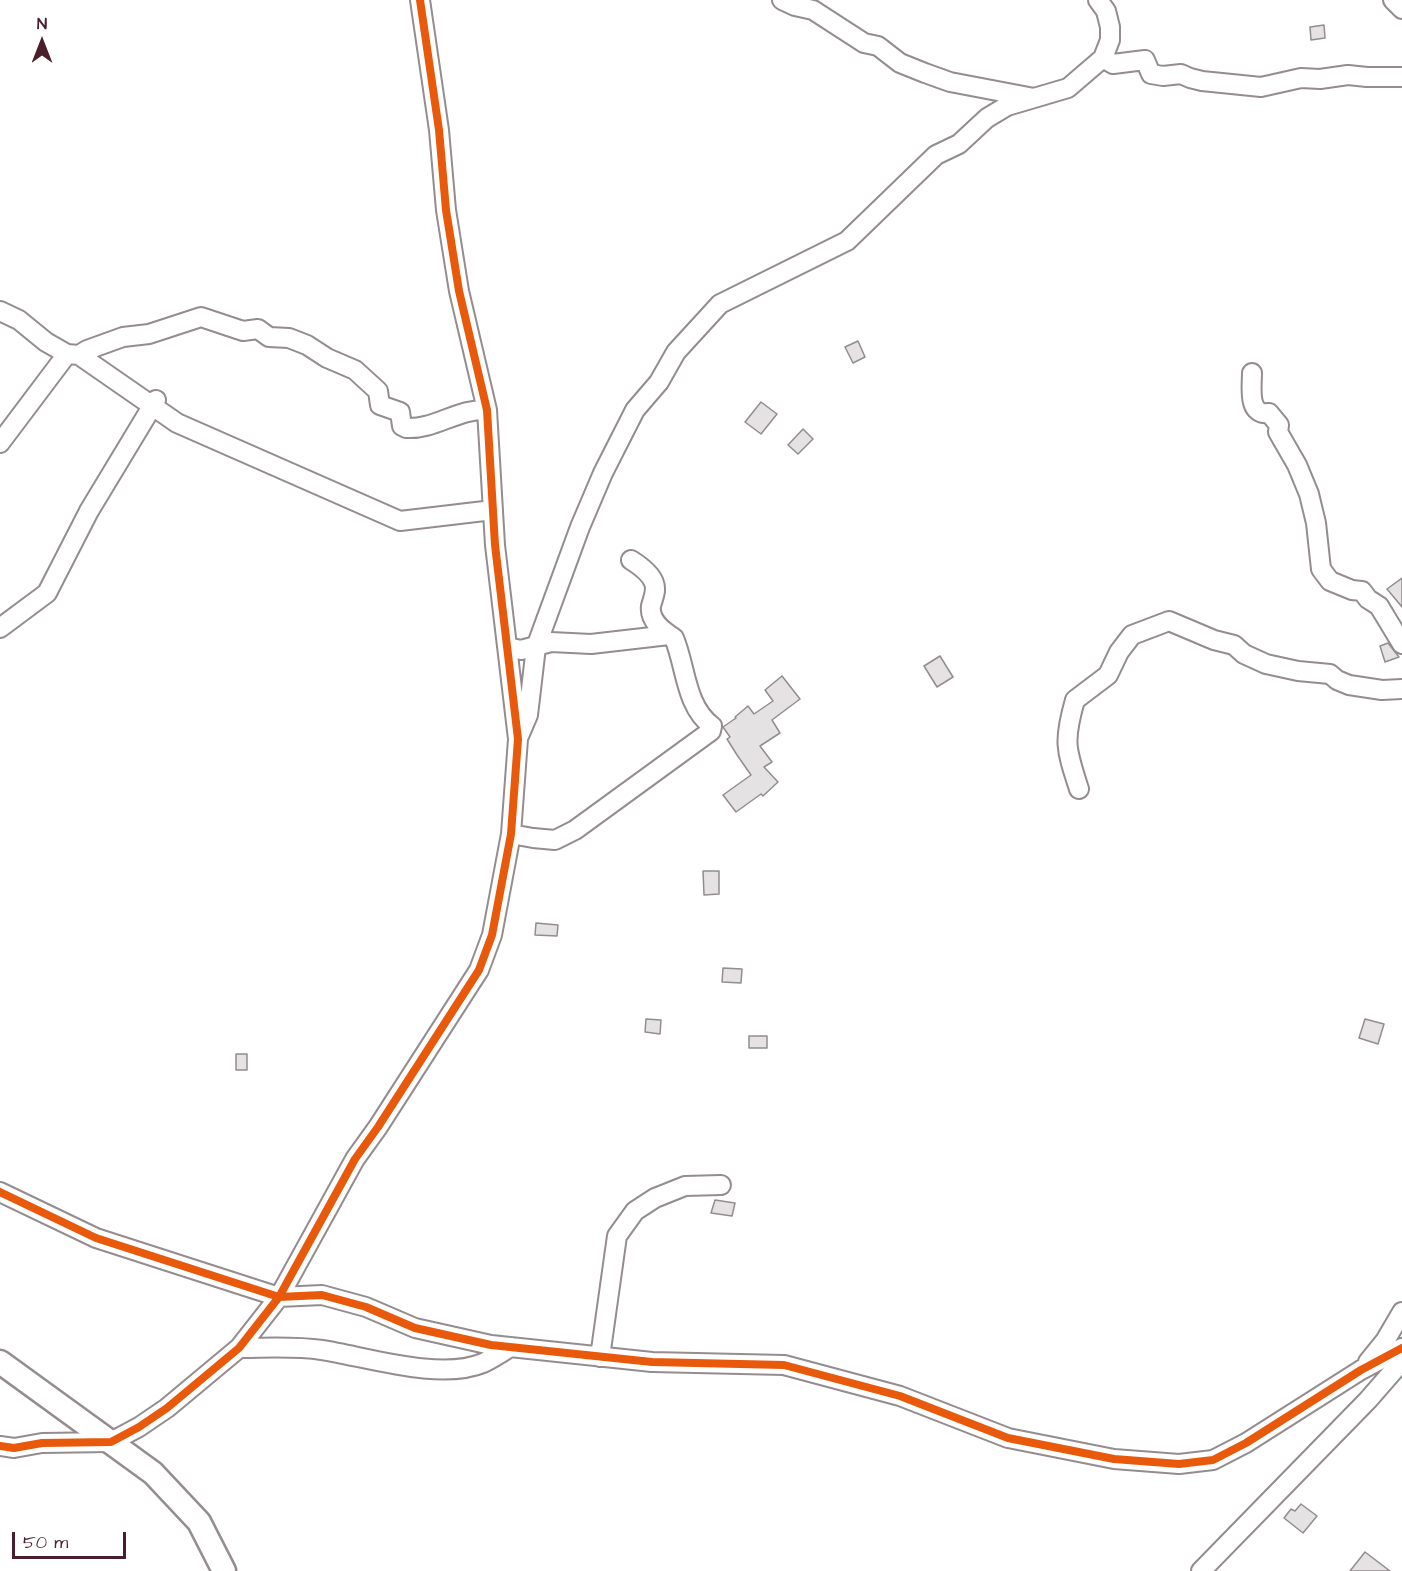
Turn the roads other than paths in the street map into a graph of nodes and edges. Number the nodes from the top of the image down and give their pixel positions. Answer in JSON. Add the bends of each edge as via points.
{"nodes":[{"id":1,"x":420,"y":0,"type":"edge"},
{"id":2,"x":782,"y":0,"type":"edge"},
{"id":3,"x":1098,"y":0,"type":"edge"},
{"id":4,"x":1393,"y":0,"type":"edge"},
{"id":5,"x":1402,"y":9,"type":"edge"},
{"id":6,"x":1103,"y":58,"type":"junction"},
{"id":7,"x":1402,"y":77,"type":"edge"},
{"id":8,"x":1036,"y":98,"type":"junction"},
{"id":9,"x":0,"y":311,"type":"edge"},
{"id":10,"x":73,"y":355,"type":"junction"},
{"id":11,"x":1252,"y":373,"type":"dead end"},
{"id":12,"x":154,"y":403,"type":"junction"},
{"id":13,"x":487,"y":410,"type":"junction"},
{"id":14,"x":0,"y":443,"type":"edge"},
{"id":15,"x":493,"y":510,"type":"junction"},
{"id":16,"x":632,"y":560,"type":"dead end"},
{"id":17,"x":0,"y":628,"type":"edge"},
{"id":18,"x":669,"y":635,"type":"junction"},
{"id":19,"x":1402,"y":644,"type":"edge"},
{"id":20,"x":507,"y":647,"type":"junction"},
{"id":21,"x":536,"y":647,"type":"junction"},
{"id":22,"x":1402,"y":689,"type":"edge"},
{"id":23,"x":518,"y":739,"type":"junction"},
{"id":24,"x":1079,"y":789,"type":"dead end"},
{"id":25,"x":511,"y":834,"type":"junction"},
{"id":26,"x":721,"y":1185,"type":"dead end"},
{"id":27,"x":0,"y":1192,"type":"edge"},
{"id":28,"x":279,"y":1297,"type":"junction"},
{"id":29,"x":1402,"y":1312,"type":"edge"},
{"id":30,"x":511,"y":1347,"type":"junction"},
{"id":31,"x":239,"y":1348,"type":"junction"},
{"id":32,"x":1402,"y":1348,"type":"edge"},
{"id":33,"x":600,"y":1356,"type":"junction"},
{"id":34,"x":1402,"y":1361,"type":"edge"},
{"id":35,"x":0,"y":1362,"type":"edge"},
{"id":36,"x":1361,"y":1370,"type":"junction"},
{"id":37,"x":111,"y":1442,"type":"junction"},
{"id":38,"x":0,"y":1446,"type":"edge"},
{"id":39,"x":224,"y":1571,"type":"edge"},
{"id":40,"x":1201,"y":1571,"type":"edge"}],
"edges":[{"from":1,"to":13,"type":"street","via":[[459,291]]},
{"from":2,"to":8,"type":"street","via":[[813,10],[864,43],[878,46],[900,63],[925,73],[950,82]]},
{"from":3,"to":6,"type":"street","via":[[1110,27]]},
{"from":4,"to":5,"type":"street"},
{"from":6,"to":7,"type":"street","via":[[1113,64],[1144,60],[1151,74],[1181,74],[1261,87],[1301,78]]},
{"from":6,"to":8,"type":"street","via":[[1068,88]]},
{"from":8,"to":21,"type":"street","via":[[1007,106],[987,118],[959,144],[936,155],[847,241],[720,304],[705,320],[634,410],[590,506]]},
{"from":9,"to":10,"type":"street"},
{"from":10,"to":12,"type":"street"},
{"from":10,"to":13,"type":"street","via":[[123,337],[149,334],[201,317],[243,331],[258,329],[269,337],[289,338],[355,370],[378,391],[380,405],[400,412],[402,426],[406,428],[475,409]]},
{"from":10,"to":14,"type":"street"},
{"from":11,"to":19,"type":"street","via":[[1254,405],[1279,425],[1278,432],[1309,494],[1321,569],[1330,582],[1362,591],[1378,606]]},
{"from":12,"to":15,"type":"street","via":[[177,423],[400,521]]},
{"from":12,"to":17,"type":"street","via":[[89,511],[47,593]]},
{"from":13,"to":15,"type":"street"},
{"from":15,"to":20,"type":"street"},
{"from":16,"to":18,"type":"street","via":[[653,580],[652,617]]},
{"from":18,"to":21,"type":"street","via":[[591,645],[551,642]]},
{"from":18,"to":25,"type":"street","via":[[678,647],[698,713],[712,726],[711,730],[575,830],[555,840]]},
{"from":20,"to":21,"type":"street"},
{"from":20,"to":23,"type":"street"},
{"from":21,"to":23,"type":"street","via":[[528,715]]},
{"from":22,"to":24,"type":"street","via":[[1349,685],[1330,674],[1266,664],[1234,645],[1169,621],[1132,635],[1108,675],[1075,700],[1066,738]]},
{"from":23,"to":25,"type":"street"},
{"from":25,"to":28,"type":"street","via":[[492,935],[479,970],[355,1159]]},
{"from":26,"to":33,"type":"street","via":[[685,1186],[634,1210],[617,1236]]},
{"from":27,"to":28,"type":"street","via":[[96,1238]]},
{"from":28,"to":30,"type":"street","via":[[321,1295],[366,1307],[416,1328]]},
{"from":28,"to":31,"type":"street"},
{"from":29,"to":36,"type":"street"},
{"from":30,"to":31,"type":"street","via":[[482,1363],[444,1369],[321,1350]]},
{"from":30,"to":33,"type":"street"},
{"from":31,"to":37,"type":"street","via":[[167,1408]]},
{"from":32,"to":36,"type":"street"},
{"from":33,"to":36,"type":"street","via":[[652,1362],[784,1365],[900,1396],[1008,1438],[1114,1459],[1179,1464],[1213,1460],[1246,1443]]},
{"from":34,"to":40,"type":"street"},
{"from":35,"to":37,"type":"main road"},
{"from":37,"to":38,"type":"street"},
{"from":37,"to":39,"type":"main road","via":[[153,1473],[200,1522]]}]}
